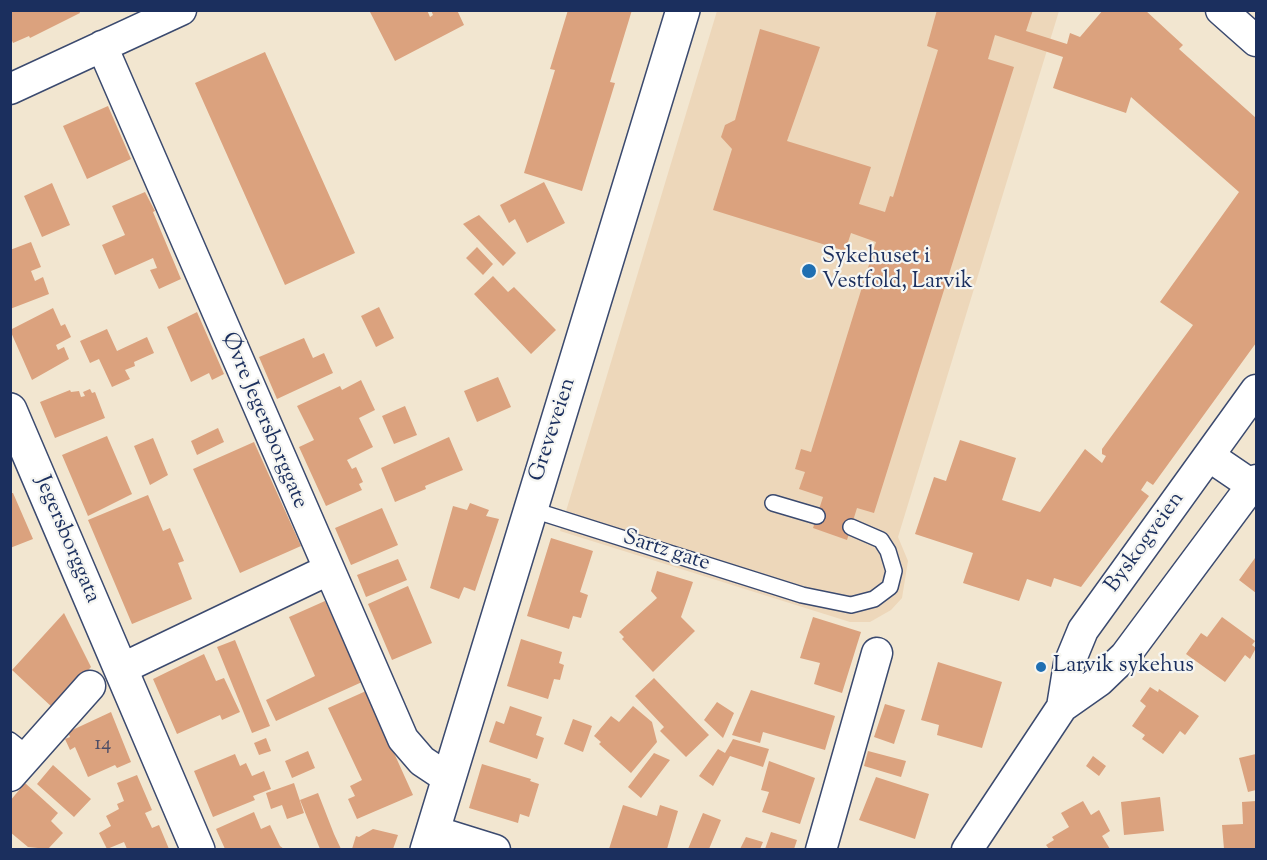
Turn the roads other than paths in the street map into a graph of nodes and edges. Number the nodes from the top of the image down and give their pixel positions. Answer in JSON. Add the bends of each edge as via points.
{"nodes":[{"id":1,"x":181,"y":10,"type":"edge"},
{"id":2,"x":683,"y":10,"type":"edge"},
{"id":3,"x":1221,"y":10,"type":"edge"},
{"id":4,"x":1257,"y":41,"type":"edge"},
{"id":5,"x":102,"y":46,"type":"junction"},
{"id":6,"x":10,"y":89,"type":"edge"},
{"id":7,"x":1257,"y":390,"type":"edge"},
{"id":8,"x":10,"y":410,"type":"edge"},
{"id":9,"x":1209,"y":456,"type":"junction"},
{"id":10,"x":1255,"y":485,"type":"edge"},
{"id":11,"x":773,"y":503,"type":"dead end"},
{"id":12,"x":530,"y":508,"type":"junction"},
{"id":13,"x":816,"y":516,"type":"dead end"},
{"id":14,"x":851,"y":527,"type":"dead end"},
{"id":15,"x":327,"y":570,"type":"junction"},
{"id":16,"x":877,"y":653,"type":"dead end"},
{"id":17,"x":121,"y":669,"type":"junction"},
{"id":18,"x":90,"y":686,"type":"dead end"},
{"id":19,"x":1062,"y":707,"type":"junction"},
{"id":20,"x":17,"y":757,"type":"edge"},
{"id":21,"x":449,"y":778,"type":"junction"},
{"id":22,"x":431,"y":840,"type":"edge"},
{"id":23,"x":198,"y":849,"type":"edge"},
{"id":24,"x":495,"y":849,"type":"edge"},
{"id":25,"x":821,"y":849,"type":"edge"},
{"id":26,"x":967,"y":849,"type":"edge"}],
"edges":[{"from":1,"to":5,"type":"street"},
{"from":2,"to":12,"type":"street","name":"Greveveien"},
{"from":3,"to":4,"type":"street"},
{"from":5,"to":6,"type":"street"},
{"from":5,"to":15,"type":"street","name":"Øvre Jegersborggate"},
{"from":7,"to":9,"type":"street","name":"Byskogveien"},
{"from":8,"to":17,"type":"street","name":"Jegersborggata"},
{"from":9,"to":10,"type":"street"},
{"from":9,"to":19,"type":"street","name":"Byskogveien","via":[[1083,630],[1069,664]]},
{"from":10,"to":19,"type":"street","name":"Byskogveien","via":[[1125,656],[1099,681]]},
{"from":11,"to":13,"type":"lane"},
{"from":12,"to":14,"type":"lane","name":"Sartz gate","via":[[802,595],[851,605],[874,599],[890,586],[894,571],[881,540]]},
{"from":12,"to":21,"type":"street","name":"Greveveien"},
{"from":15,"to":17,"type":"street"},
{"from":15,"to":21,"type":"street","name":"Øvre Jegersborggate","via":[[403,740],[422,761]]},
{"from":16,"to":25,"type":"street"},
{"from":17,"to":23,"type":"street","name":"Jegersborggata"},
{"from":18,"to":20,"type":"street"},
{"from":19,"to":26,"type":"street","name":"Byskogveien"},
{"from":21,"to":22,"type":"street","name":"Greveveien"},
{"from":22,"to":24,"type":"street"}]}
